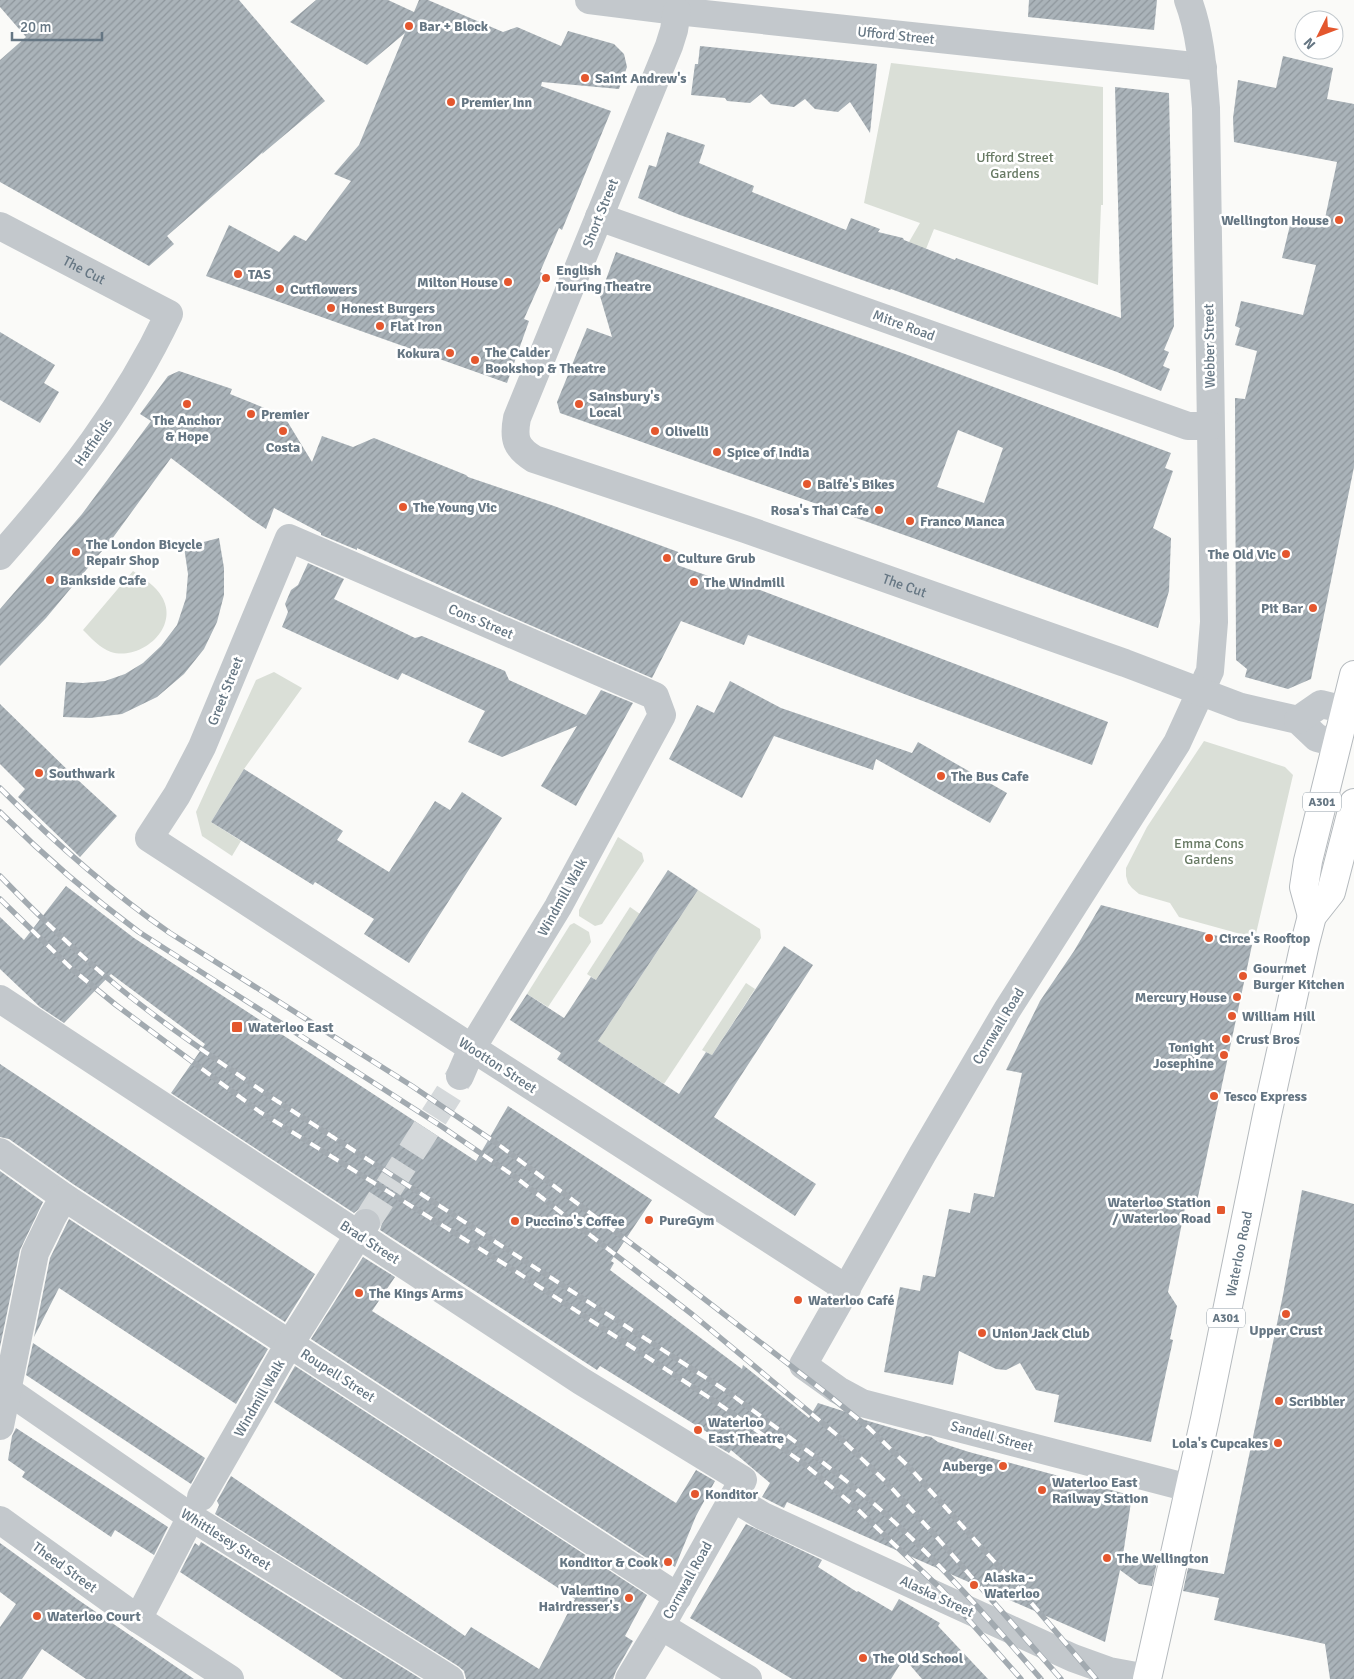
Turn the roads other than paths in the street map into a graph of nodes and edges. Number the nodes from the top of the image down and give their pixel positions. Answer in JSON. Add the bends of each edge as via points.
{"nodes":[{"id":1,"x":589,"y":0,"type":"edge"},
{"id":2,"x":1188,"y":0,"type":"edge"},
{"id":3,"x":677,"y":11,"type":"junction"},
{"id":4,"x":1203,"y":67,"type":"junction"},
{"id":5,"x":598,"y":217,"type":"junction"},
{"id":6,"x":0,"y":226,"type":"edge"},
{"id":7,"x":169,"y":314,"type":"joint"},
{"id":8,"x":1210,"y":426,"type":"junction"},
{"id":9,"x":516,"y":442,"type":"joint"},
{"id":10,"x":289,"y":538,"type":"joint"},
{"id":11,"x":0,"y":556,"type":"edge"},
{"id":12,"x":1354,"y":675,"type":"edge"},
{"id":13,"x":1200,"y":692,"type":"junction"},
{"id":14,"x":1349,"y":711,"type":"edge"},
{"id":15,"x":662,"y":715,"type":"joint"},
{"id":16,"x":1298,"y":720,"type":"junction"},
{"id":17,"x":1345,"y":746,"type":"edge"},
{"id":18,"x":1354,"y":803,"type":"edge"},
{"id":19,"x":149,"y":838,"type":"joint"},
{"id":20,"x":1312,"y":916,"type":"junction"},
{"id":21,"x":0,"y":998,"type":"edge"},
{"id":22,"x":472,"y":1048,"type":"junction"},
{"id":23,"x":460,"y":1076,"type":"tunnel mouth"},
{"id":24,"x":0,"y":1152,"type":"edge"},
{"id":25,"x":64,"y":1197,"type":"junction"},
{"id":26,"x":362,"y":1229,"type":"junction"},
{"id":27,"x":847,"y":1289,"type":"junction"},
{"id":28,"x":290,"y":1344,"type":"junction"},
{"id":29,"x":803,"y":1365,"type":"joint"},
{"id":30,"x":7,"y":1390,"type":"junction"},
{"id":31,"x":0,"y":1426,"type":"edge"},
{"id":32,"x":1189,"y":1488,"type":"junction"},
{"id":33,"x":738,"y":1489,"type":"junction"},
{"id":34,"x":196,"y":1507,"type":"junction"},
{"id":35,"x":0,"y":1520,"type":"edge"},
{"id":36,"x":678,"y":1596,"type":"junction"},
{"id":37,"x":138,"y":1619,"type":"junction"},
{"id":38,"x":661,"y":1626,"type":"junction"},
{"id":39,"x":230,"y":1679,"type":"edge"},
{"id":40,"x":450,"y":1679,"type":"edge"},
{"id":41,"x":629,"y":1679,"type":"edge"},
{"id":42,"x":748,"y":1679,"type":"edge"},
{"id":43,"x":1147,"y":1679,"type":"edge"}],
"edges":[{"from":1,"to":3,"type":"street","name":"Ufford Street"},
{"from":2,"to":4,"type":"street","name":"Webber Street"},
{"from":3,"to":4,"type":"street","name":"Ufford Street"},
{"from":3,"to":5,"type":"street","name":"Short Street","via":[[669,46]]},
{"from":4,"to":8,"type":"street","name":"Webber Street"},
{"from":5,"to":8,"type":"street","name":"Mitre Road","via":[[1188,426]]},
{"from":5,"to":9,"type":"street","name":"Short Street","via":[[517,418]]},
{"from":6,"to":7,"type":"street","name":"The Cut"},
{"from":7,"to":11,"type":"street","name":"Hatfields","via":[[151,352],[108,423]]},
{"from":8,"to":13,"type":"street","name":"Webber Street","via":[[1214,622],[1210,671]]},
{"from":9,"to":13,"type":"street","name":"The Cut","via":[[534,460],[745,529]]},
{"from":10,"to":15,"type":"street","name":"Cons Street","via":[[654,696]]},
{"from":10,"to":19,"type":"street","name":"Greet Street","via":[[202,747],[177,795]]},
{"from":12,"to":14,"type":"main road","name":"Waterloo Road","number":"A301"},
{"from":13,"to":16,"type":"street","name":"The Cut"},
{"from":13,"to":27,"type":"street","name":"Cornwall Road","via":[[1177,743],[1007,1010]]},
{"from":14,"to":16,"type":"street","via":[[1321,704]]},
{"from":14,"to":17,"type":"main road","name":"Waterloo Road","number":"A301"},
{"from":15,"to":22,"type":"street","name":"Windmill Walk","via":[[558,907]]},
{"from":16,"to":17,"type":"street","name":"The Cut","via":[[1317,738]]},
{"from":17,"to":20,"type":"main road","name":"Waterloo Road","number":"A301","via":[[1308,861],[1304,887]]},
{"from":18,"to":20,"type":"main road","name":"Waterloo Road","number":"A301","via":[[1331,892]]},
{"from":19,"to":22,"type":"street","name":"Wootton Street"},
{"from":20,"to":32,"type":"main road","name":"Waterloo Road","number":"A301"},
{"from":21,"to":26,"type":"street","name":"Brad Street","via":[[35,1012]]},
{"from":22,"to":23,"type":"street","name":"Windmill Walk"},
{"from":22,"to":27,"type":"street","name":"Wootton Street"},
{"from":24,"to":25,"type":"street","name":"Roupell Street"},
{"from":25,"to":28,"type":"street","name":"Roupell Street"},
{"from":25,"to":30,"type":"street","via":[[35,1253]]},
{"from":26,"to":28,"type":"street","name":"Windmill Walk"},
{"from":26,"to":33,"type":"street","name":"Brad Street"},
{"from":27,"to":29,"type":"street","name":"Cornwall Road"},
{"from":28,"to":34,"type":"street","name":"Windmill Walk"},
{"from":28,"to":36,"type":"street","name":"Roupell Street"},
{"from":29,"to":32,"type":"street","name":"Sandell Street","via":[[838,1390],[862,1402]]},
{"from":30,"to":31,"type":"street"},
{"from":30,"to":34,"type":"street","name":"Whittlesey Street"},
{"from":32,"to":43,"type":"main road","name":"Waterloo Road","number":"A301"},
{"from":33,"to":36,"type":"street","name":"Cornwall Road"},
{"from":33,"to":43,"type":"street","name":"Alaska Street","via":[[762,1516],[1074,1658],[1109,1671]]},
{"from":34,"to":37,"type":"street","name":"Windmill Walk"},
{"from":34,"to":40,"type":"street","name":"Whittlesey Street"},
{"from":35,"to":37,"type":"street","name":"Theed Street"},
{"from":36,"to":38,"type":"street","name":"Cornwall Road"},
{"from":37,"to":39,"type":"street","name":"Theed Street"},
{"from":38,"to":41,"type":"street","name":"Cornwall Road"},
{"from":38,"to":42,"type":"street"}]}
